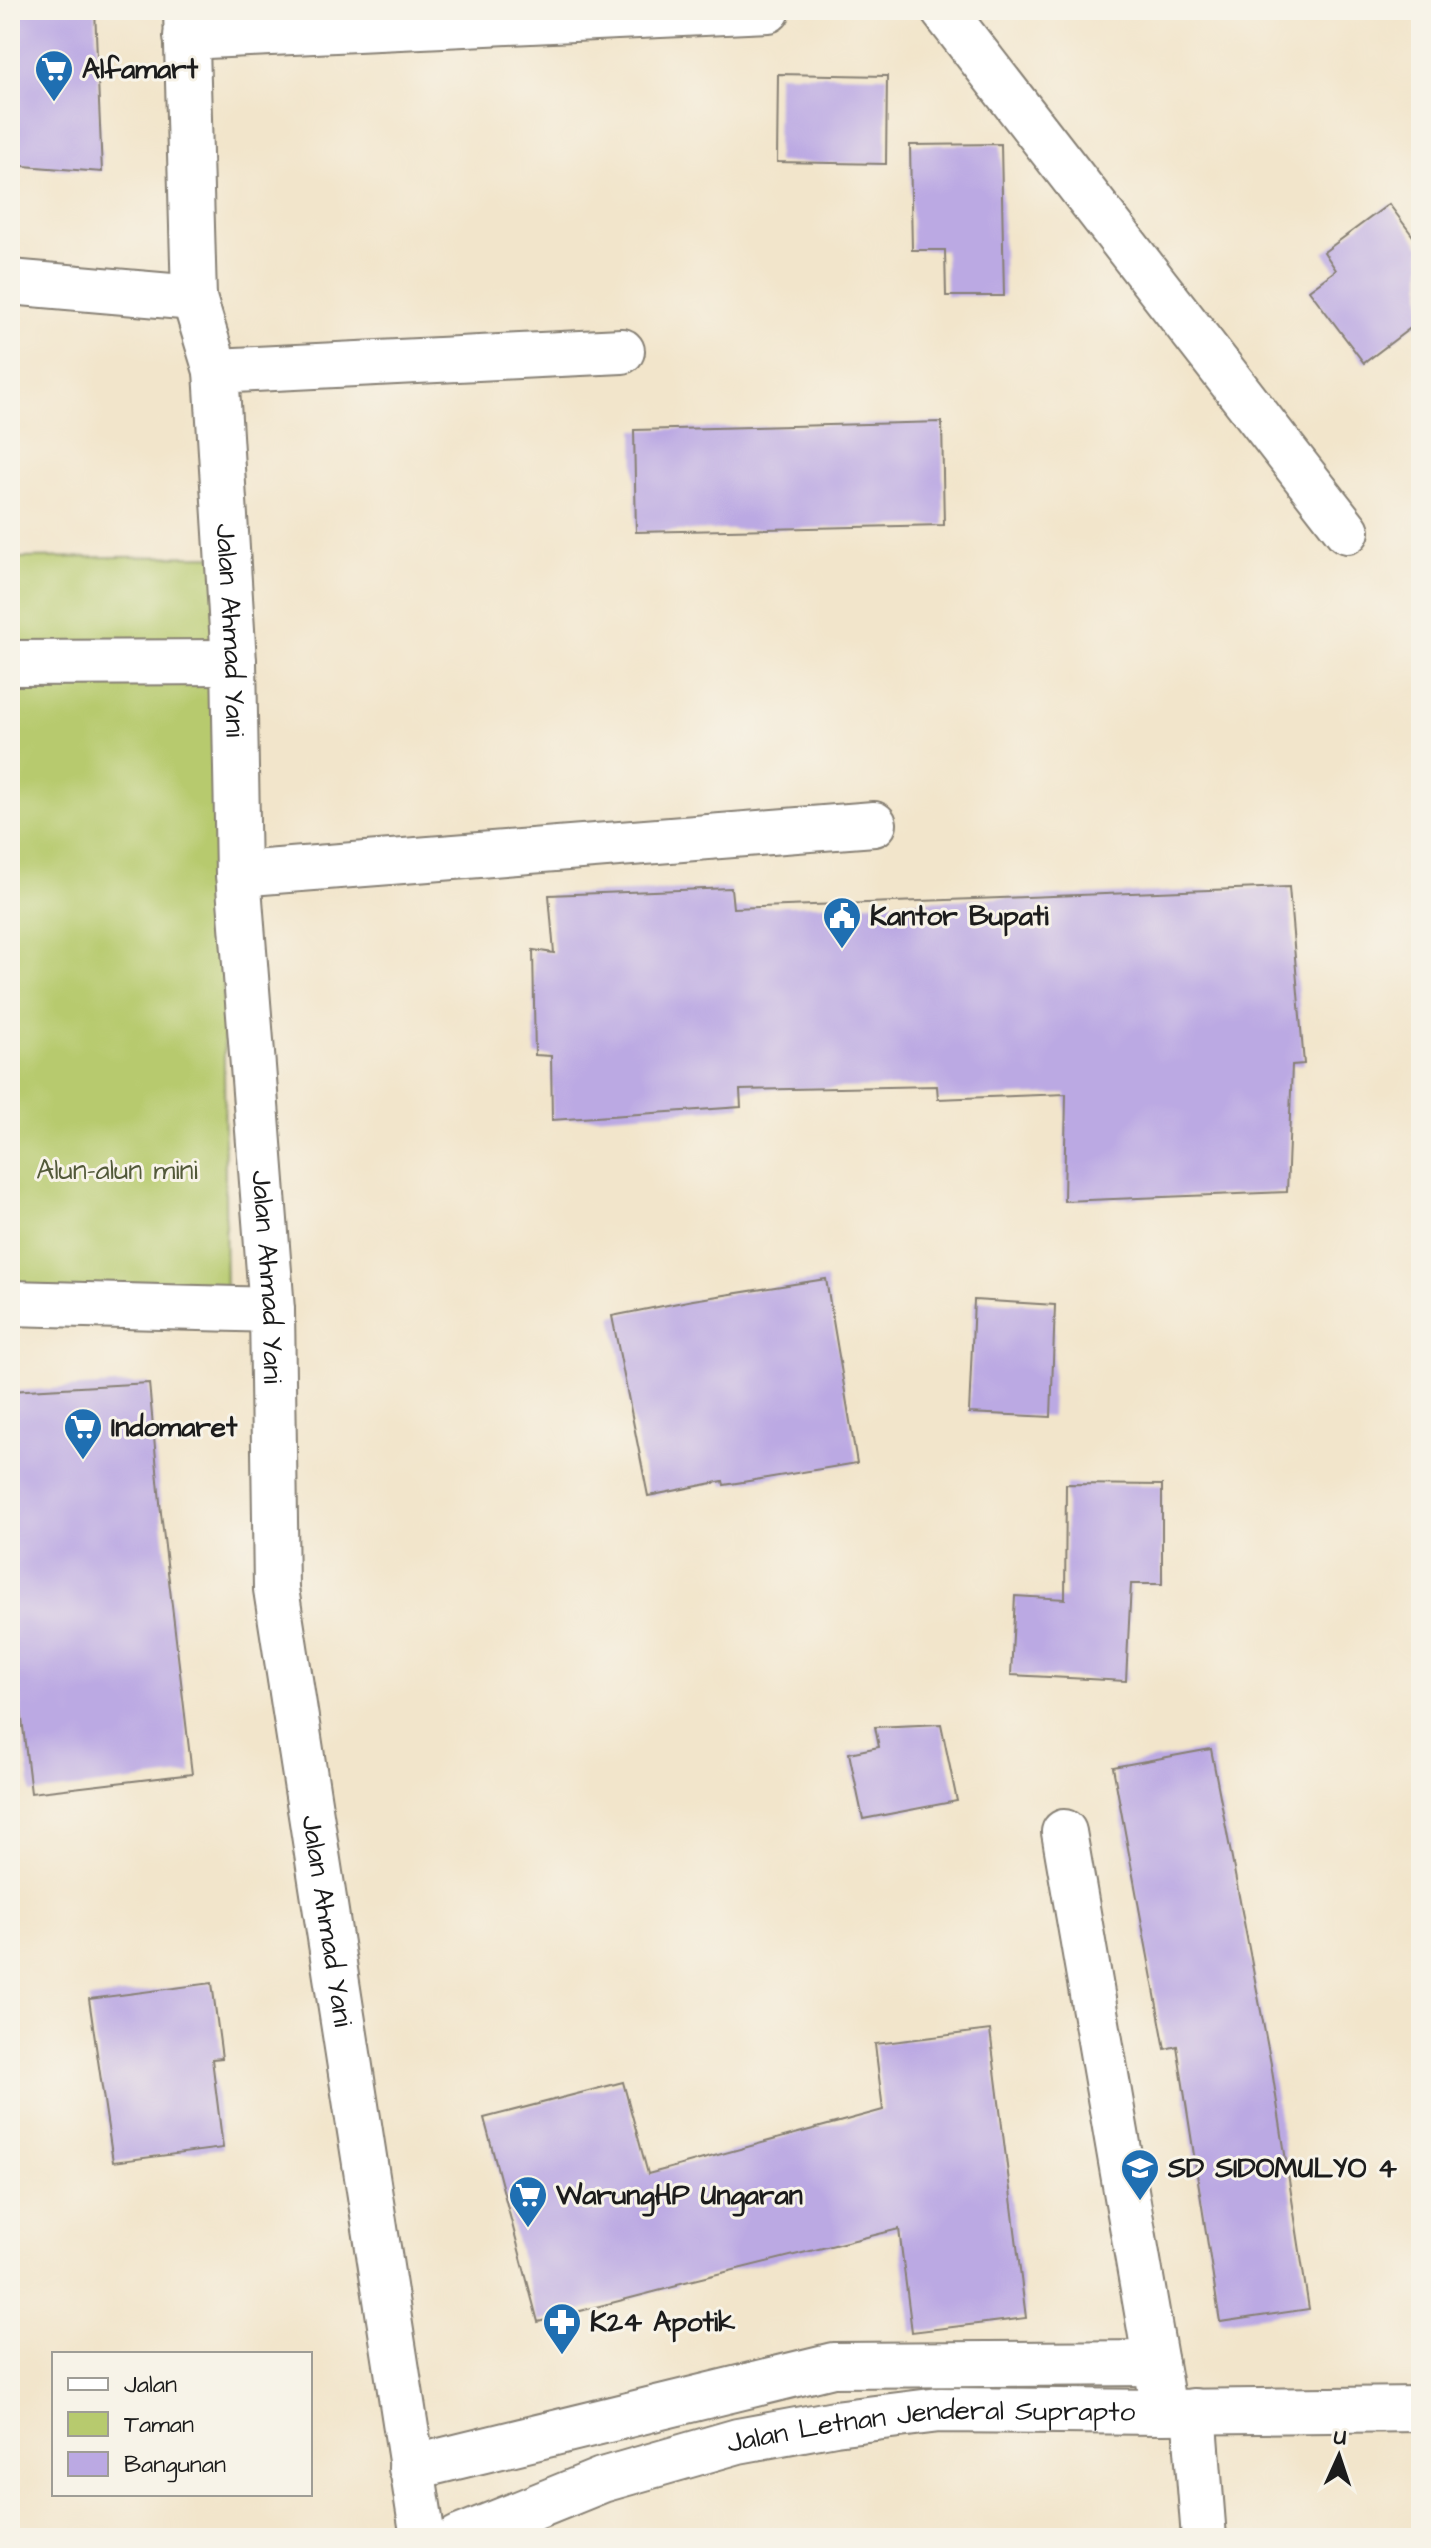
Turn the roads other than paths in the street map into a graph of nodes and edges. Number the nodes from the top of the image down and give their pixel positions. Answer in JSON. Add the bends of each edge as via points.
{"nodes":[{"id":1,"x":768,"y":10,"type":"edge"},
{"id":2,"x":943,"y":10,"type":"edge"},
{"id":3,"x":186,"y":24,"type":"edge"},
{"id":4,"x":10,"y":282,"type":"edge"},
{"id":5,"x":194,"y":298,"type":"junction"},
{"id":6,"x":622,"y":351,"type":"dead end"},
{"id":7,"x":216,"y":371,"type":"junction"},
{"id":8,"x":1347,"y":531,"type":"dead end"},
{"id":9,"x":234,"y":662,"type":"junction"},
{"id":10,"x":10,"y":663,"type":"edge"},
{"id":11,"x":874,"y":824,"type":"dead end"},
{"id":12,"x":238,"y":874,"type":"junction"},
{"id":13,"x":10,"y":1303,"type":"edge"},
{"id":14,"x":272,"y":1310,"type":"junction"},
{"id":15,"x":1064,"y":1832,"type":"dead end"},
{"id":16,"x":1156,"y":2363,"type":"junction"},
{"id":17,"x":1421,"y":2409,"type":"edge"},
{"id":18,"x":1178,"y":2411,"type":"junction"},
{"id":19,"x":411,"y":2468,"type":"junction"},
{"id":20,"x":423,"y":2538,"type":"edge"},
{"id":21,"x":459,"y":2538,"type":"edge"},
{"id":22,"x":1204,"y":2538,"type":"edge"}],
"edges":[{"from":1,"to":3,"type":"street"},
{"from":2,"to":8,"type":"street"},
{"from":3,"to":5,"type":"street","name":"Jalan Ahmad Yani"},
{"from":4,"to":5,"type":"street"},
{"from":5,"to":7,"type":"street","name":"Jalan Ahmad Yani"},
{"from":6,"to":7,"type":"street"},
{"from":7,"to":9,"type":"street","name":"Jalan Ahmad Yani"},
{"from":9,"to":10,"type":"street"},
{"from":9,"to":12,"type":"street","name":"Jalan Ahmad Yani"},
{"from":11,"to":12,"type":"street"},
{"from":12,"to":14,"type":"street","name":"Jalan Ahmad Yani"},
{"from":13,"to":14,"type":"street"},
{"from":14,"to":19,"type":"street","name":"Jalan Ahmad Yani","via":[[276,1589]]},
{"from":15,"to":16,"type":"street"},
{"from":16,"to":18,"type":"street"},
{"from":16,"to":19,"type":"street","via":[[833,2365]]},
{"from":17,"to":18,"type":"street","name":"Jalan Letnan Jenderal Suprapto"},
{"from":18,"to":21,"type":"street","name":"Jalan Letnan Jenderal Suprapto","via":[[939,2410],[835,2423],[738,2441],[602,2480]]},
{"from":18,"to":22,"type":"street"},
{"from":19,"to":20,"type":"street","name":"Jalan Ahmad Yani"}]}
